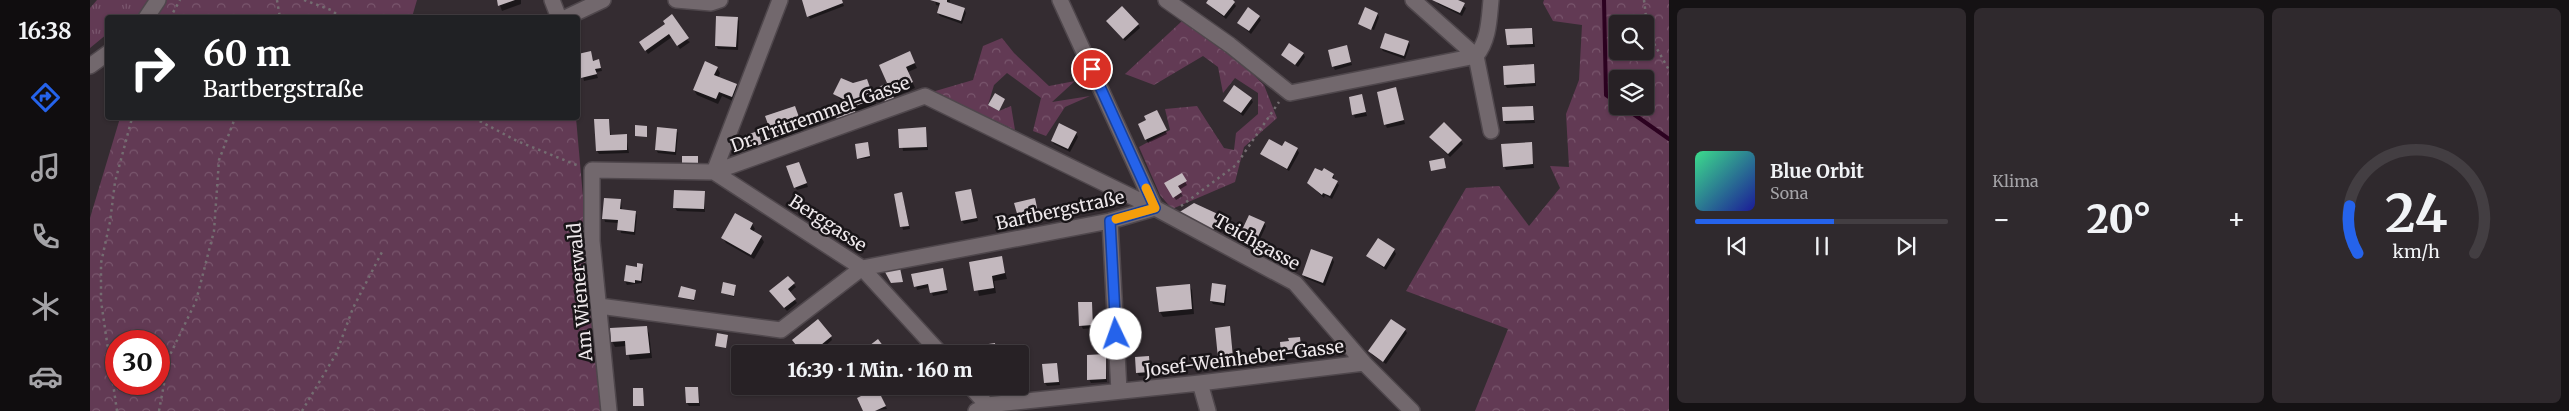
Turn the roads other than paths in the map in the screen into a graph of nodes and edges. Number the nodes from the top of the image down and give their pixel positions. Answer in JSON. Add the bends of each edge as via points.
{"nodes":[{"id":1,"x":158,"y":0,"type":"edge"},
{"id":2,"x":552,"y":0,"type":"edge"},
{"id":3,"x":603,"y":0,"type":"edge"},
{"id":4,"x":676,"y":0,"type":"edge"},
{"id":5,"x":780,"y":0,"type":"edge"},
{"id":6,"x":1060,"y":0,"type":"edge"},
{"id":7,"x":1165,"y":0,"type":"edge"},
{"id":8,"x":1413,"y":0,"type":"edge"},
{"id":9,"x":1491,"y":0,"type":"edge"},
{"id":10,"x":714,"y":1,"type":"edge"},
{"id":11,"x":148,"y":15,"type":"edge"},
{"id":12,"x":558,"y":15,"type":"edge"},
{"id":13,"x":572,"y":15,"type":"edge"},
{"id":14,"x":105,"y":55,"type":"edge"},
{"id":15,"x":1476,"y":56,"type":"junction"},
{"id":16,"x":90,"y":66,"type":"edge"},
{"id":17,"x":1491,"y":131,"type":"dead end"},
{"id":18,"x":592,"y":170,"type":"joint"},
{"id":19,"x":714,"y":172,"type":"junction"},
{"id":20,"x":1155,"y":208,"type":"junction"},
{"id":21,"x":1110,"y":221,"type":"junction"},
{"id":22,"x":862,"y":268,"type":"junction"},
{"id":23,"x":599,"y":306,"type":"junction"},
{"id":24,"x":933,"y":345,"type":"edge"},
{"id":25,"x":1364,"y":362,"type":"junction"},
{"id":26,"x":1200,"y":383,"type":"junction"},
{"id":27,"x":1118,"y":391,"type":"junction"},
{"id":28,"x":976,"y":395,"type":"edge"},
{"id":29,"x":985,"y":409,"type":"edge"},
{"id":30,"x":610,"y":411,"type":"edge"},
{"id":31,"x":1208,"y":411,"type":"edge"},
{"id":32,"x":1412,"y":411,"type":"edge"}],
"edges":[{"from":1,"to":11,"type":"street"},
{"from":2,"to":12,"type":"street"},
{"from":3,"to":13,"type":"street"},
{"from":4,"to":10,"type":"street"},
{"from":5,"to":19,"type":"street"},
{"from":6,"to":20,"type":"street","name":"Bartbergstraße"},
{"from":7,"to":15,"type":"street","via":[[1230,45],[1290,93]]},
{"from":8,"to":15,"type":"street"},
{"from":9,"to":15,"type":"street","via":[[1487,36]]},
{"from":14,"to":16,"type":"street"},
{"from":15,"to":17,"type":"street"},
{"from":18,"to":19,"type":"street","name":"Dr. Tritremmel-Gasse"},
{"from":18,"to":23,"type":"street","name":"Am Wienerwald","via":[[592,241]]},
{"from":19,"to":20,"type":"street","name":"Dr. Tritremmel-Gasse","via":[[925,96]]},
{"from":19,"to":22,"type":"street","name":"Berggasse"},
{"from":20,"to":21,"type":"street","name":"Bartbergstraße"},
{"from":20,"to":25,"type":"street","name":"Teichgasse","via":[[1295,283]]},
{"from":21,"to":22,"type":"street","name":"Bartbergstraße"},
{"from":21,"to":27,"type":"street"},
{"from":22,"to":23,"type":"street","name":"Berggasse","via":[[781,330]]},
{"from":22,"to":24,"type":"street"},
{"from":23,"to":30,"type":"street","name":"Am Wienerwald"},
{"from":25,"to":26,"type":"street","name":"Josef-Weinheber-Gasse"},
{"from":25,"to":32,"type":"street","name":"Teichgasse"},
{"from":26,"to":27,"type":"street","name":"Josef-Weinheber-Gasse"},
{"from":26,"to":31,"type":"street"},
{"from":27,"to":29,"type":"street","name":"Josef-Weinheber-Gasse"},
{"from":28,"to":29,"type":"street"}]}
